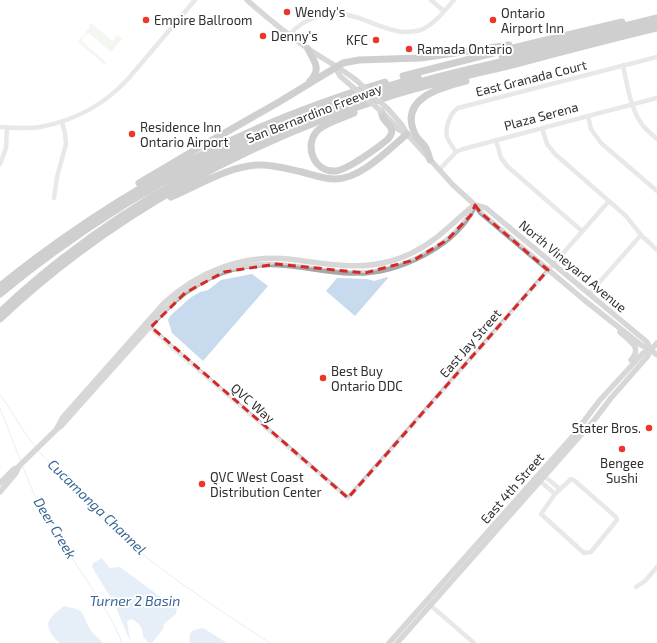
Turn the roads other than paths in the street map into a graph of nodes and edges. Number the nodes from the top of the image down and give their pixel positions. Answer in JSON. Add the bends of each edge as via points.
{"nodes":[{"id":1,"x":195,"y":0,"type":"edge"},
{"id":2,"x":247,"y":0,"type":"edge"},
{"id":3,"x":431,"y":0,"type":"edge"},
{"id":4,"x":454,"y":0,"type":"edge"},
{"id":5,"x":444,"y":11,"type":"junction"},
{"id":6,"x":657,"y":13,"type":"edge"},
{"id":7,"x":657,"y":18,"type":"edge"},
{"id":8,"x":657,"y":23,"type":"edge"},
{"id":9,"x":657,"y":28,"type":"edge"},
{"id":10,"x":289,"y":35,"type":"junction"},
{"id":11,"x":517,"y":47,"type":"junction"},
{"id":12,"x":308,"y":49,"type":"junction"},
{"id":13,"x":657,"y":57,"type":"edge"},
{"id":14,"x":515,"y":64,"type":"junction"},
{"id":15,"x":623,"y":65,"type":"junction"},
{"id":16,"x":335,"y":67,"type":"junction"},
{"id":17,"x":304,"y":86,"type":"junction"},
{"id":18,"x":383,"y":98,"type":"junction"},
{"id":19,"x":657,"y":98,"type":"edge"},
{"id":20,"x":632,"y":104,"type":"junction"},
{"id":21,"x":384,"y":110,"type":"junction"},
{"id":22,"x":588,"y":116,"type":"junction"},
{"id":23,"x":62,"y":122,"type":"junction"},
{"id":24,"x":0,"y":127,"type":"edge"},
{"id":25,"x":7,"y":127,"type":"junction"},
{"id":26,"x":542,"y":128,"type":"junction"},
{"id":27,"x":407,"y":134,"type":"junction"},
{"id":28,"x":657,"y":139,"type":"edge"},
{"id":29,"x":496,"y":140,"type":"junction"},
{"id":30,"x":456,"y":152,"type":"junction"},
{"id":31,"x":430,"y":160,"type":"junction"},
{"id":32,"x":0,"y":164,"type":"edge"},
{"id":33,"x":439,"y":170,"type":"junction"},
{"id":34,"x":657,"y":191,"type":"edge"},
{"id":35,"x":124,"y":197,"type":"junction"},
{"id":36,"x":54,"y":198,"type":"dead end"},
{"id":37,"x":609,"y":201,"type":"junction"},
{"id":38,"x":476,"y":205,"type":"junction"},
{"id":39,"x":147,"y":207,"type":"junction"},
{"id":40,"x":582,"y":231,"type":"junction"},
{"id":41,"x":641,"y":235,"type":"junction"},
{"id":42,"x":657,"y":250,"type":"edge"},
{"id":43,"x":553,"y":264,"type":"junction"},
{"id":44,"x":548,"y":270,"type":"junction"},
{"id":45,"x":0,"y":286,"type":"edge"},
{"id":46,"x":0,"y":294,"type":"edge"},
{"id":47,"x":589,"y":294,"type":"junction"},
{"id":48,"x":583,"y":299,"type":"junction"},
{"id":49,"x":0,"y":312,"type":"edge"},
{"id":50,"x":613,"y":314,"type":"junction"},
{"id":51,"x":0,"y":319,"type":"edge"},
{"id":52,"x":616,"y":324,"type":"junction"},
{"id":53,"x":148,"y":325,"type":"junction"},
{"id":54,"x":657,"y":343,"type":"edge"},
{"id":55,"x":651,"y":350,"type":"junction"},
{"id":56,"x":657,"y":355,"type":"edge"},
{"id":57,"x":603,"y":396,"type":"junction"},
{"id":58,"x":19,"y":466,"type":"junction"},
{"id":59,"x":544,"y":476,"type":"junction"},
{"id":60,"x":540,"y":481,"type":"junction"},
{"id":61,"x":0,"y":483,"type":"edge"},
{"id":62,"x":560,"y":489,"type":"junction"},
{"id":63,"x":0,"y":492,"type":"edge"},
{"id":64,"x":555,"y":494,"type":"junction"},
{"id":65,"x":348,"y":498,"type":"joint"},
{"id":66,"x":657,"y":567,"type":"edge"},
{"id":67,"x":636,"y":586,"type":"dead end"},
{"id":68,"x":428,"y":603,"type":"junction"},
{"id":69,"x":389,"y":643,"type":"edge"},
{"id":70,"x":397,"y":643,"type":"edge"},
{"id":71,"x":474,"y":643,"type":"edge"}],
"edges":[{"from":1,"to":23,"type":"street","via":[[117,90],[95,106]]},
{"from":2,"to":10,"type":"main road","name":"North Vineyard Avenue"},
{"from":3,"to":5,"type":"street"},
{"from":4,"to":5,"type":"street"},
{"from":5,"to":10,"type":"street","via":[[423,30],[395,31],[354,16],[325,14],[298,25]]},
{"from":6,"to":11,"type":"highway","name":"San Bernardino Freeway"},
{"from":7,"to":46,"type":"highway","via":[[391,85],[273,128],[210,156],[145,191],[80,233]]},
{"from":8,"to":49,"type":"highway","via":[[397,88],[263,138],[198,170],[128,212],[46,271]]},
{"from":9,"to":14,"type":"highway","name":"San Bernardino Freeway"},
{"from":10,"to":12,"type":"main road","name":"North Vineyard Avenue"},
{"from":11,"to":16,"type":"highway","via":[[507,45],[421,58],[350,61]]},
{"from":11,"to":35,"type":"highway","name":"San Bernardino Freeway","via":[[425,70],[301,110],[214,148]]},
{"from":12,"to":16,"type":"main road","name":"North Vineyard Avenue"},
{"from":12,"to":17,"type":"highway","via":[[317,69]]},
{"from":13,"to":15,"type":"street","name":"East Granada Court"},
{"from":14,"to":18,"type":"highway","name":"San Bernardino Freeway"},
{"from":14,"to":31,"type":"highway","via":[[498,72],[438,89],[420,100],[412,115],[413,128],[415,135],[426,148]]},
{"from":15,"to":20,"type":"street"},
{"from":15,"to":30,"type":"street","name":"East Granada Court","via":[[458,108],[451,114],[447,134]]},
{"from":16,"to":17,"type":"highway"},
{"from":16,"to":21,"type":"main road","name":"North Vineyard Avenue","bridge":true,"via":[[340,76]]},
{"from":16,"to":21,"type":"main road","name":"North Vineyard Avenue","bridge":true,"via":[[356,80]]},
{"from":17,"to":35,"type":"highway","via":[[163,168],[138,184]]},
{"from":18,"to":21,"type":"highway","via":[[318,130],[310,146],[315,162],[327,170],[341,170],[385,142],[391,136],[392,130],[383,118]]},
{"from":18,"to":39,"type":"highway","name":"San Bernardino Freeway","via":[[246,152],[195,178]]},
{"from":19,"to":20,"type":"street","name":"Plaza Serena"},
{"from":20,"to":22,"type":"street","name":"Plaza Serena"},
{"from":20,"to":28,"type":"street","via":[[641,124]]},
{"from":21,"to":27,"type":"main road","name":"North Vineyard Avenue","via":[[402,125]]},
{"from":22,"to":26,"type":"street","name":"Plaza Serena"},
{"from":22,"to":34,"type":"street","via":[[591,129],[601,143]]},
{"from":23,"to":25,"type":"street","via":[[39,127]]},
{"from":23,"to":36,"type":"street","via":[[66,144]]},
{"from":24,"to":25,"type":"street"},
{"from":25,"to":32,"type":"street","via":[[6,148]]},
{"from":26,"to":29,"type":"street","name":"Plaza Serena"},
{"from":26,"to":37,"type":"street","via":[[547,144],[555,154]]},
{"from":27,"to":31,"type":"main road","name":"North Vineyard Avenue"},
{"from":27,"to":39,"type":"highway","via":[[371,164],[350,176],[333,179],[270,165],[248,166],[222,174]]},
{"from":29,"to":30,"type":"street","name":"Plaza Serena"},
{"from":29,"to":40,"type":"street","via":[[501,158],[508,167]]},
{"from":30,"to":33,"type":"street","name":"Plaza Serena"},
{"from":31,"to":33,"type":"main road","name":"North Vineyard Avenue"},
{"from":33,"to":38,"type":"main road","name":"North Vineyard Avenue"},
{"from":35,"to":45,"type":"highway","name":"San Bernardino Freeway"},
{"from":37,"to":40,"type":"street","name":"East Jay Street"},
{"from":37,"to":41,"type":"street","via":[[630,220]]},
{"from":38,"to":43,"type":"main road","name":"North Vineyard Avenue","via":[[486,208]]},
{"from":38,"to":44,"type":"main road","name":"North Vineyard Avenue","via":[[481,213]]},
{"from":38,"to":53,"type":"main road","via":[[470,216],[447,240],[399,266],[365,273],[276,264],[235,269],[196,285]]},
{"from":39,"to":51,"type":"highway","name":"San Bernardino Freeway","via":[[76,256]]},
{"from":40,"to":43,"type":"street","name":"East Jay Street"},
{"from":41,"to":42,"type":"street"},
{"from":41,"to":47,"type":"street"},
{"from":43,"to":44,"type":"street","name":"East Jay Street"},
{"from":43,"to":47,"type":"main road","name":"North Vineyard Avenue"},
{"from":44,"to":48,"type":"main road","name":"North Vineyard Avenue"},
{"from":44,"to":65,"type":"street","name":"East Jay Street"},
{"from":47,"to":50,"type":"main road","name":"North Vineyard Avenue"},
{"from":48,"to":50,"type":"main road"},
{"from":48,"to":52,"type":"main road","name":"North Vineyard Avenue"},
{"from":50,"to":55,"type":"main road","name":"North Vineyard Avenue","via":[[646,342]]},
{"from":52,"to":55,"type":"main road","name":"North Vineyard Avenue"},
{"from":52,"to":57,"type":"main road","via":[[618,330],[636,347],[635,357],[606,389]]},
{"from":53,"to":58,"type":"main road","via":[[62,425]]},
{"from":53,"to":65,"type":"street","name":"QVC Way"},
{"from":54,"to":55,"type":"main road","name":"East 4th Street"},
{"from":55,"to":56,"type":"main road","name":"North Vineyard Avenue"},
{"from":55,"to":57,"type":"main road","name":"East 4th Street","via":[[642,353]]},
{"from":55,"to":59,"type":"main road","name":"East 4th Street"},
{"from":57,"to":68,"type":"main road","name":"East 4th Street","via":[[572,437]]},
{"from":58,"to":61,"type":"main road"},
{"from":58,"to":63,"type":"main road"},
{"from":59,"to":60,"type":"main road","name":"East 4th Street"},
{"from":59,"to":62,"type":"street"},
{"from":60,"to":64,"type":"street"},
{"from":60,"to":68,"type":"main road","name":"East 4th Street"},
{"from":62,"to":64,"type":"street"},
{"from":62,"to":64,"type":"street","via":[[569,480],[573,480],[616,517],[616,522],[591,552],[584,553],[540,514]]},
{"from":66,"to":67,"type":"street","via":[[645,581]]},
{"from":68,"to":69,"type":"main road","name":"East 4th Street"},
{"from":68,"to":70,"type":"main road","name":"East 4th Street"},
{"from":68,"to":71,"type":"street"}]}
